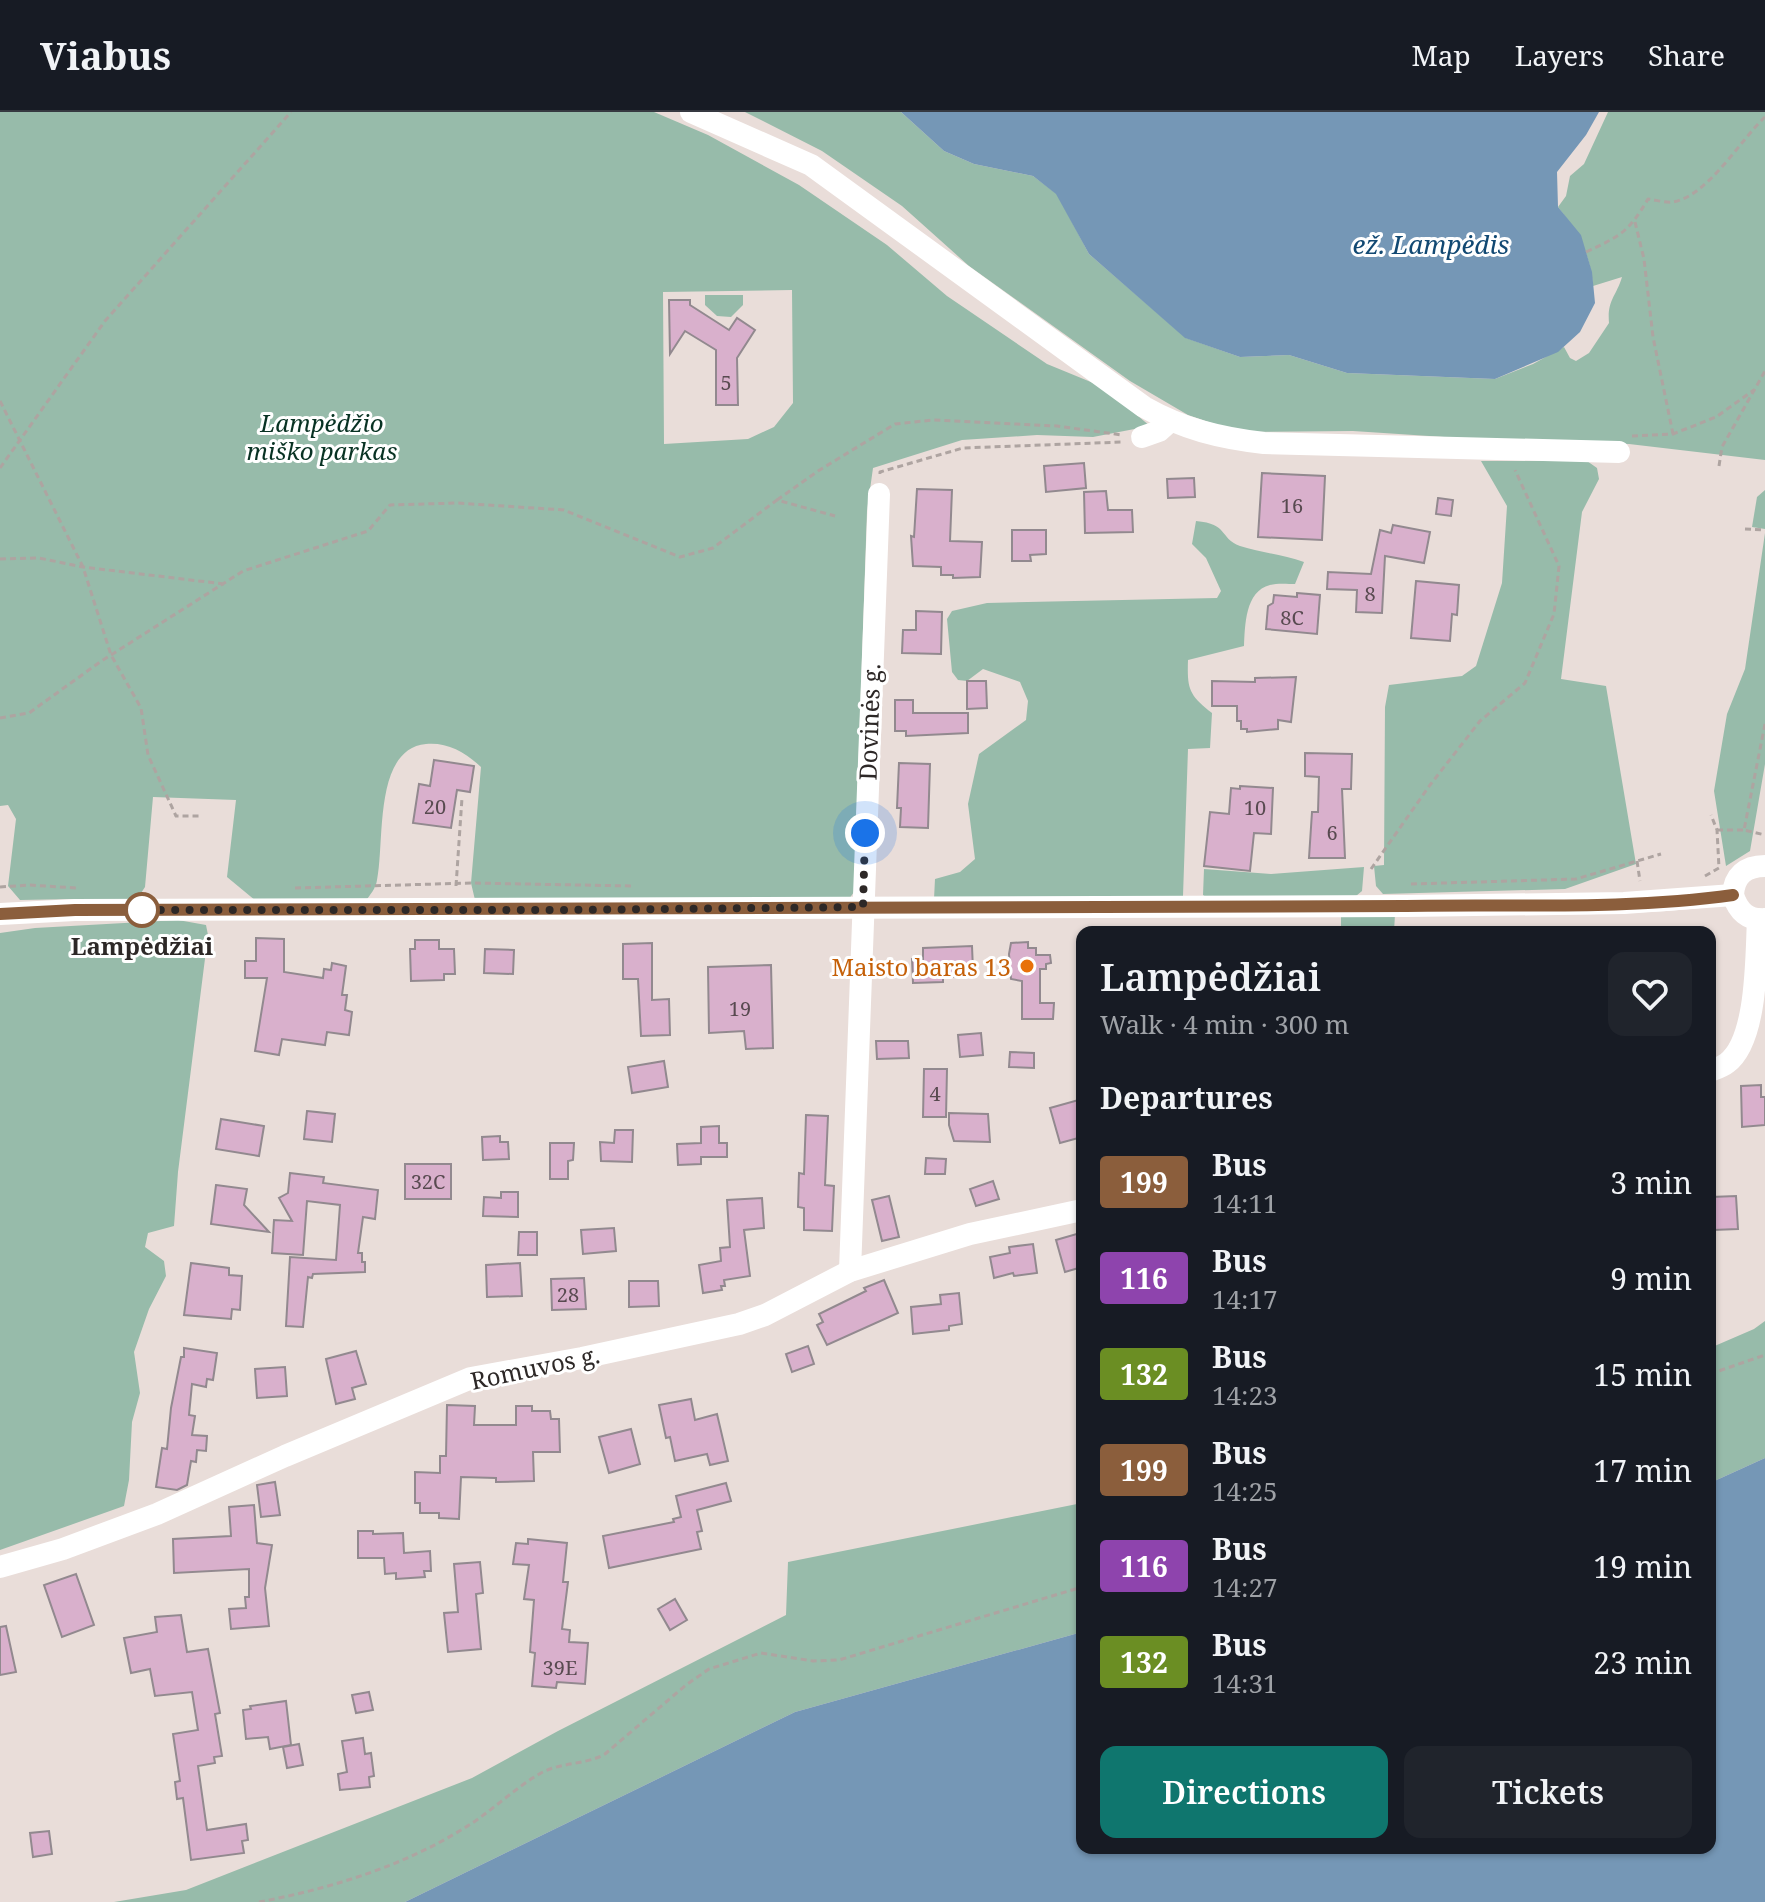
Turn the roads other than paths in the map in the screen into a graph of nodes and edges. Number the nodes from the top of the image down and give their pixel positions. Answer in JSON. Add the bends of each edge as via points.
{"nodes":[{"id":1,"x":691,"y":112,"type":"edge"},
{"id":2,"x":1169,"y":422,"type":"junction"},
{"id":3,"x":1142,"y":437,"type":"road end"},
{"id":4,"x":1624,"y":444,"type":"road end"},
{"id":5,"x":879,"y":494,"type":"road end"},
{"id":6,"x":1765,"y":855,"type":"edge"},
{"id":7,"x":1765,"y":866,"type":"edge"},
{"id":8,"x":1733,"y":895,"type":"junction"},
{"id":9,"x":863,"y":907,"type":"junction"},
{"id":10,"x":0,"y":914,"type":"edge"},
{"id":11,"x":1762,"y":919,"type":"edge"},
{"id":12,"x":1716,"y":1068,"type":"edge"},
{"id":13,"x":1076,"y":1211,"type":"edge"},
{"id":14,"x":850,"y":1271,"type":"junction"},
{"id":15,"x":0,"y":1567,"type":"edge"}],
"edges":[{"from":1,"to":2,"type":"street","via":[[811,165]]},
{"from":2,"to":3,"type":"street"},
{"from":2,"to":4,"type":"street","via":[[1264,443],[1510,449]]},
{"from":5,"to":9,"type":"street","name":"Dovinės g."},
{"from":6,"to":7,"type":"street"},
{"from":7,"to":8,"type":"street","via":[[1745,870]]},
{"from":8,"to":9,"type":"street","via":[[1701,900],[1191,908]]},
{"from":8,"to":11,"type":"street","via":[[1741,912]]},
{"from":9,"to":10,"type":"street"},
{"from":9,"to":14,"type":"street","name":"Dovinės g."},
{"from":11,"to":12,"type":"street","via":[[1747,1028],[1734,1056]]},
{"from":13,"to":14,"type":"street","name":"Romuvos g.","via":[[970,1234]]},
{"from":14,"to":15,"type":"street","name":"Romuvos g.","via":[[739,1324],[471,1378],[157,1514]]}]}
